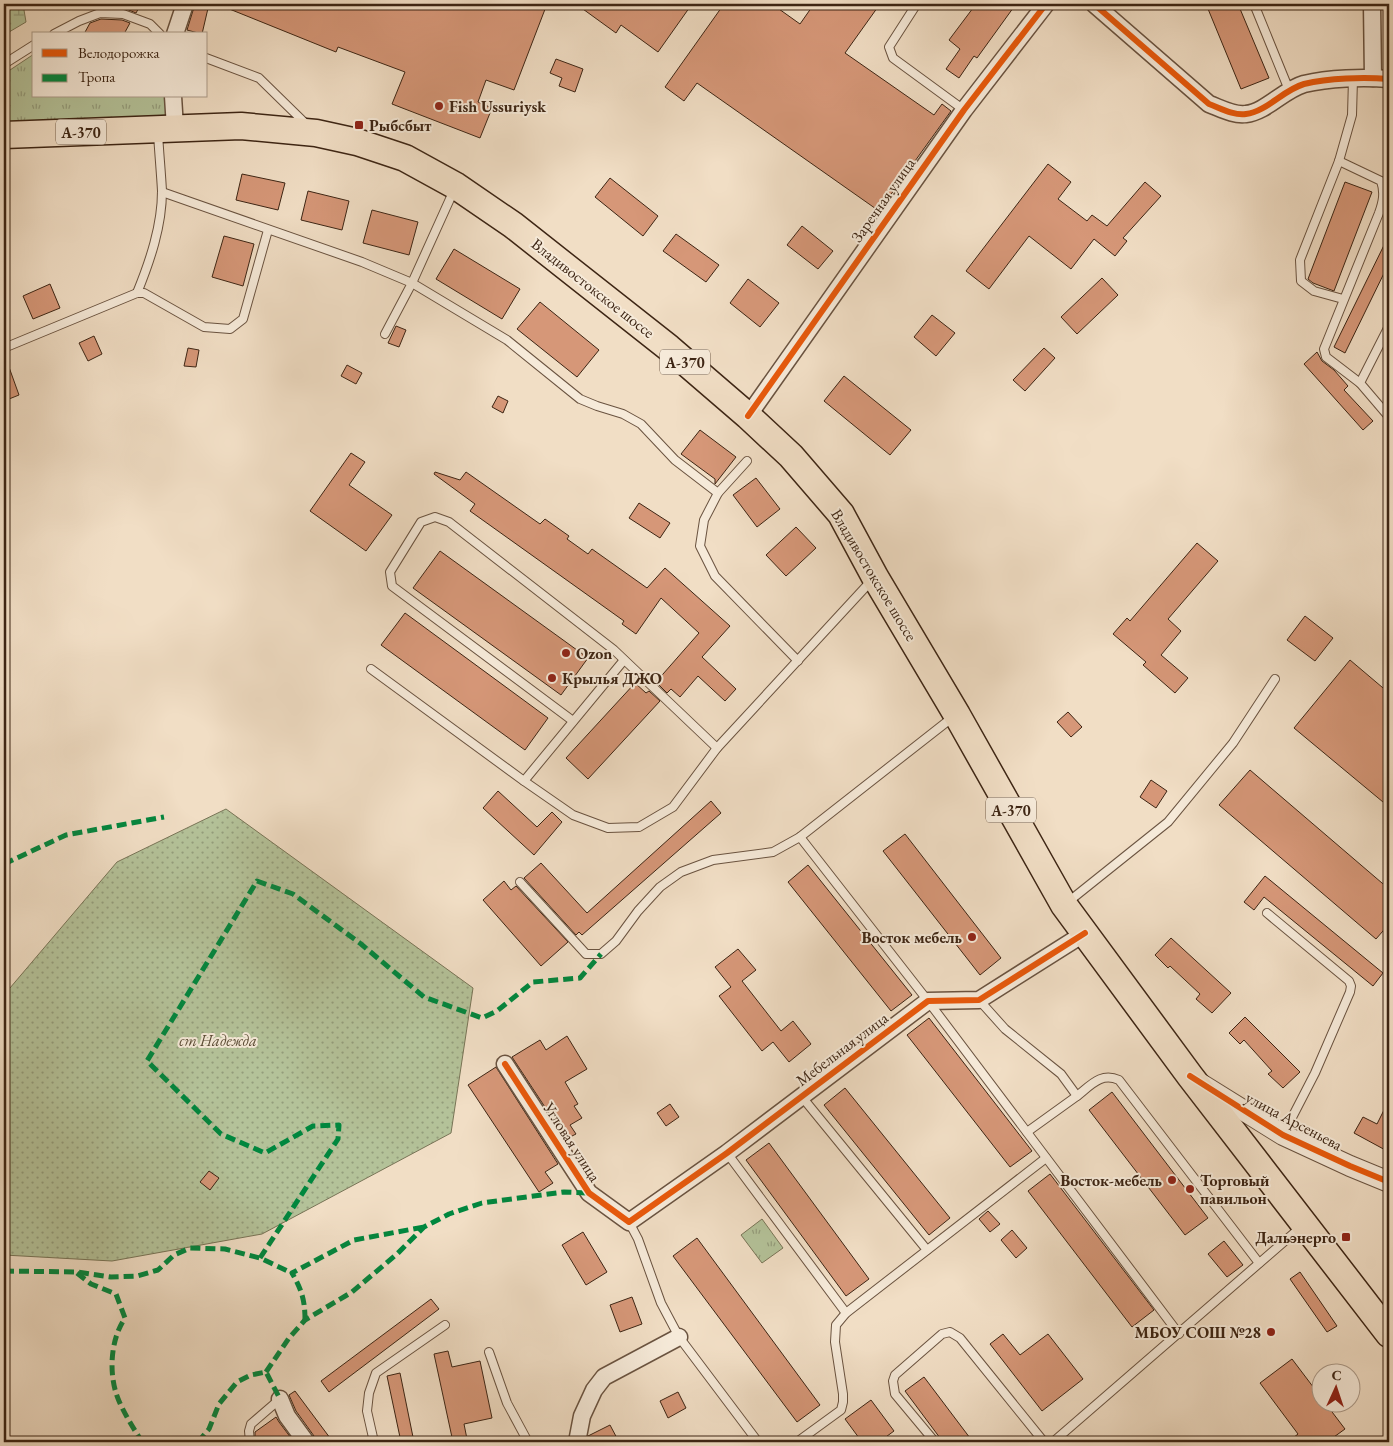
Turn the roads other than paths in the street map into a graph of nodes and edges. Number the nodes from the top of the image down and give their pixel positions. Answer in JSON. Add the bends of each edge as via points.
{"nodes":[{"id":1,"x":185,"y":4,"type":"edge"},
{"id":2,"x":1046,"y":4,"type":"edge"},
{"id":3,"x":1094,"y":4,"type":"edge"},
{"id":4,"x":1254,"y":4,"type":"edge"},
{"id":5,"x":916,"y":5,"type":"dead end"},
{"id":6,"x":1372,"y":5,"type":"edge"},
{"id":7,"x":58,"y":32,"type":"edge"},
{"id":8,"x":158,"y":32,"type":"edge"},
{"id":9,"x":176,"y":32,"type":"edge"},
{"id":10,"x":32,"y":46,"type":"edge"},
{"id":11,"x":208,"y":59,"type":"edge"},
{"id":12,"x":4,"y":64,"type":"edge"},
{"id":13,"x":1353,"y":79,"type":"junction"},
{"id":14,"x":1381,"y":79,"type":"edge"},
{"id":15,"x":1289,"y":90,"type":"junction"},
{"id":16,"x":173,"y":98,"type":"edge"},
{"id":17,"x":964,"y":110,"type":"junction"},
{"id":18,"x":166,"y":128,"type":"junction"},
{"id":19,"x":316,"y":133,"type":"junction"},
{"id":20,"x":4,"y":135,"type":"edge"},
{"id":21,"x":1339,"y":161,"type":"junction"},
{"id":22,"x":456,"y":186,"type":"junction"},
{"id":23,"x":162,"y":192,"type":"junction"},
{"id":24,"x":268,"y":230,"type":"junction"},
{"id":25,"x":412,"y":283,"type":"junction"},
{"id":26,"x":137,"y":293,"type":"junction"},
{"id":27,"x":1343,"y":300,"type":"junction"},
{"id":28,"x":1389,"y":326,"type":"edge"},
{"id":29,"x":385,"y":334,"type":"dead end"},
{"id":30,"x":4,"y":348,"type":"edge"},
{"id":31,"x":1360,"y":383,"type":"junction"},
{"id":32,"x":748,"y":416,"type":"junction"},
{"id":33,"x":1389,"y":416,"type":"edge"},
{"id":34,"x":747,"y":462,"type":"dead end"},
{"id":35,"x":718,"y":493,"type":"junction"},
{"id":36,"x":875,"y":577,"type":"junction"},
{"id":37,"x":624,"y":660,"type":"junction"},
{"id":38,"x":798,"y":661,"type":"junction"},
{"id":39,"x":371,"y":669,"type":"dead end"},
{"id":40,"x":1275,"y":679,"type":"dead end"},
{"id":41,"x":957,"y":715,"type":"junction"},
{"id":42,"x":573,"y":721,"type":"junction"},
{"id":43,"x":717,"y":748,"type":"junction"},
{"id":44,"x":524,"y":782,"type":"junction"},
{"id":45,"x":800,"y":838,"type":"junction"},
{"id":46,"x":520,"y":882,"type":"dead end"},
{"id":47,"x":1064,"y":905,"type":"junction"},
{"id":48,"x":1267,"y":913,"type":"dead end"},
{"id":49,"x":1085,"y":933,"type":"junction"},
{"id":50,"x":979,"y":1000,"type":"junction"},
{"id":51,"x":928,"y":1001,"type":"junction"},
{"id":52,"x":505,"y":1064,"type":"dead end"},
{"id":53,"x":1190,"y":1076,"type":"junction"},
{"id":54,"x":1077,"y":1096,"type":"junction"},
{"id":55,"x":802,"y":1097,"type":"junction"},
{"id":56,"x":1027,"y":1132,"type":"junction"},
{"id":57,"x":1283,"y":1135,"type":"junction"},
{"id":58,"x":727,"y":1153,"type":"junction"},
{"id":59,"x":1046,"y":1158,"type":"junction"},
{"id":60,"x":1389,"y":1182,"type":"edge"},
{"id":61,"x":629,"y":1222,"type":"junction"},
{"id":62,"x":1304,"y":1224,"type":"junction"},
{"id":63,"x":927,"y":1250,"type":"junction"},
{"id":64,"x":1259,"y":1263,"type":"junction"},
{"id":65,"x":846,"y":1313,"type":"junction"},
{"id":66,"x":445,"y":1325,"type":"dead end"},
{"id":67,"x":1179,"y":1334,"type":"junction"},
{"id":68,"x":1389,"y":1334,"type":"edge"},
{"id":69,"x":680,"y":1337,"type":"junction"},
{"id":70,"x":489,"y":1352,"type":"dead end"},
{"id":71,"x":280,"y":1399,"type":"joint"},
{"id":72,"x":576,"y":1439,"type":"edge"},
{"id":73,"x":250,"y":1442,"type":"edge"},
{"id":74,"x":306,"y":1442,"type":"edge"},
{"id":75,"x":374,"y":1442,"type":"edge"},
{"id":76,"x":528,"y":1442,"type":"edge"},
{"id":77,"x":758,"y":1442,"type":"edge"},
{"id":78,"x":797,"y":1442,"type":"edge"},
{"id":79,"x":935,"y":1442,"type":"edge"},
{"id":80,"x":1044,"y":1442,"type":"edge"},
{"id":81,"x":1053,"y":1442,"type":"edge"}],
"edges":[{"from":1,"to":9,"type":"street"},
{"from":2,"to":17,"type":"street","name":"Заречная улица"},
{"from":3,"to":15,"type":"street","via":[[1209,104],[1225,111],[1246,114],[1264,107]]},
{"from":4,"to":15,"type":"lane"},
{"from":5,"to":17,"type":"lane","via":[[889,47],[893,58]]},
{"from":6,"to":14,"type":"street"},
{"from":7,"to":8,"type":"lane","via":[[100,13],[123,14],[150,24]]},
{"from":10,"to":12,"type":"lane"},
{"from":11,"to":19,"type":"lane","via":[[259,78]]},
{"from":13,"to":14,"type":"street"},
{"from":13,"to":15,"type":"street","via":[[1305,84]]},
{"from":13,"to":21,"type":"lane","via":[[1352,115]]},
{"from":16,"to":18,"type":"street"},
{"from":17,"to":32,"type":"street","name":"Заречная улица"},
{"from":18,"to":19,"type":"highway","name":"Владивостокское шоссе","number":"А-370","via":[[241,126]]},
{"from":18,"to":20,"type":"highway","name":"Владивостокское шоссе","number":"А-370"},
{"from":18,"to":23,"type":"lane"},
{"from":19,"to":22,"type":"highway","name":"Владивостокское шоссе","number":"А-370","via":[[405,158]]},
{"from":21,"to":27,"type":"lane","via":[[1381,181],[1384,190],[1379,213]]},
{"from":21,"to":27,"type":"lane","via":[[1300,260],[1301,281],[1314,291]]},
{"from":22,"to":25,"type":"lane"},
{"from":22,"to":32,"type":"highway","name":"Владивостокское шоссе","number":"А-370","via":[[591,285]]},
{"from":23,"to":24,"type":"lane"},
{"from":23,"to":26,"type":"lane","via":[[160,220]]},
{"from":24,"to":25,"type":"lane"},
{"from":24,"to":26,"type":"lane","via":[[243,319],[230,329],[204,327],[144,293]]},
{"from":25,"to":29,"type":"lane"},
{"from":25,"to":35,"type":"lane","via":[[507,340],[580,399],[624,414],[641,424],[675,460]]},
{"from":26,"to":30,"type":"lane"},
{"from":27,"to":31,"type":"lane","via":[[1324,349],[1326,357]]},
{"from":28,"to":31,"type":"lane"},
{"from":31,"to":33,"type":"lane"},
{"from":32,"to":36,"type":"highway","name":"Владивостокское шоссе","number":"А-370","via":[[791,456],[842,514]]},
{"from":34,"to":35,"type":"lane"},
{"from":35,"to":38,"type":"lane","via":[[704,520],[700,546],[715,576]]},
{"from":36,"to":38,"type":"lane"},
{"from":36,"to":41,"type":"highway","name":"Владивостокское шоссе","number":"А-370"},
{"from":37,"to":42,"type":"lane"},
{"from":37,"to":42,"type":"lane","via":[[449,522],[436,517],[421,522],[390,572],[392,586]]},
{"from":37,"to":43,"type":"lane"},
{"from":38,"to":43,"type":"lane"},
{"from":39,"to":44,"type":"lane"},
{"from":40,"to":47,"type":"lane","via":[[1234,743],[1168,822]]},
{"from":41,"to":45,"type":"lane"},
{"from":41,"to":47,"type":"highway","name":"Владивостокское шоссе","number":"А-370"},
{"from":42,"to":44,"type":"lane"},
{"from":43,"to":44,"type":"lane","via":[[673,807],[639,827],[608,828],[573,814]]},
{"from":45,"to":46,"type":"lane","via":[[773,852],[713,860],[681,872],[660,887],[616,941],[601,954],[586,954]]},
{"from":45,"to":51,"type":"lane"},
{"from":47,"to":49,"type":"highway","name":"Владивостокское шоссе","number":"А-370"},
{"from":48,"to":57,"type":"lane","via":[[1351,986],[1315,1073]]},
{"from":49,"to":50,"type":"street"},
{"from":49,"to":53,"type":"highway","name":"Владивостокское шоссе","number":"А-370"},
{"from":50,"to":51,"type":"street"},
{"from":50,"to":54,"type":"lane","via":[[1005,1029],[1061,1074]]},
{"from":51,"to":55,"type":"street","name":"Мебельная улица"},
{"from":51,"to":56,"type":"lane"},
{"from":52,"to":61,"type":"street","name":"Угловая улица","via":[[589,1193]]},
{"from":53,"to":57,"type":"street","name":"улица Арсеньева"},
{"from":53,"to":62,"type":"highway","name":"Владивостокское шоссе","number":"А-370"},
{"from":54,"to":56,"type":"lane"},
{"from":54,"to":64,"type":"lane","via":[[1101,1078],[1119,1080]]},
{"from":55,"to":58,"type":"street","name":"Мебельная улица"},
{"from":55,"to":63,"type":"lane"},
{"from":56,"to":59,"type":"lane"},
{"from":57,"to":60,"type":"street","name":"улица Арсеньева"},
{"from":58,"to":61,"type":"street","name":"Мебельная улица"},
{"from":58,"to":65,"type":"lane"},
{"from":59,"to":63,"type":"lane"},
{"from":59,"to":67,"type":"lane"},
{"from":61,"to":69,"type":"lane","name":"Угловая улица","via":[[661,1303]]},
{"from":62,"to":64,"type":"lane"},
{"from":62,"to":68,"type":"highway","name":"Владивостокское шоссе","number":"А-370"},
{"from":63,"to":65,"type":"lane"},
{"from":64,"to":67,"type":"lane"},
{"from":65,"to":78,"type":"lane","via":[[836,1325],[835,1342],[843,1402],[841,1410]]},
{"from":66,"to":75,"type":"lane","via":[[376,1373],[367,1411]]},
{"from":67,"to":81,"type":"lane"},
{"from":69,"to":72,"type":"street","via":[[604,1377],[582,1416]]},
{"from":69,"to":77,"type":"lane","name":"Угловая улица"},
{"from":70,"to":76,"type":"lane","via":[[507,1403]]},
{"from":71,"to":73,"type":"lane","via":[[251,1424]]},
{"from":71,"to":74,"type":"street","via":[[287,1416]]},
{"from":79,"to":80,"type":"lane","via":[[895,1394],[893,1381],[895,1375],[942,1334],[950,1332],[960,1338]]}]}
